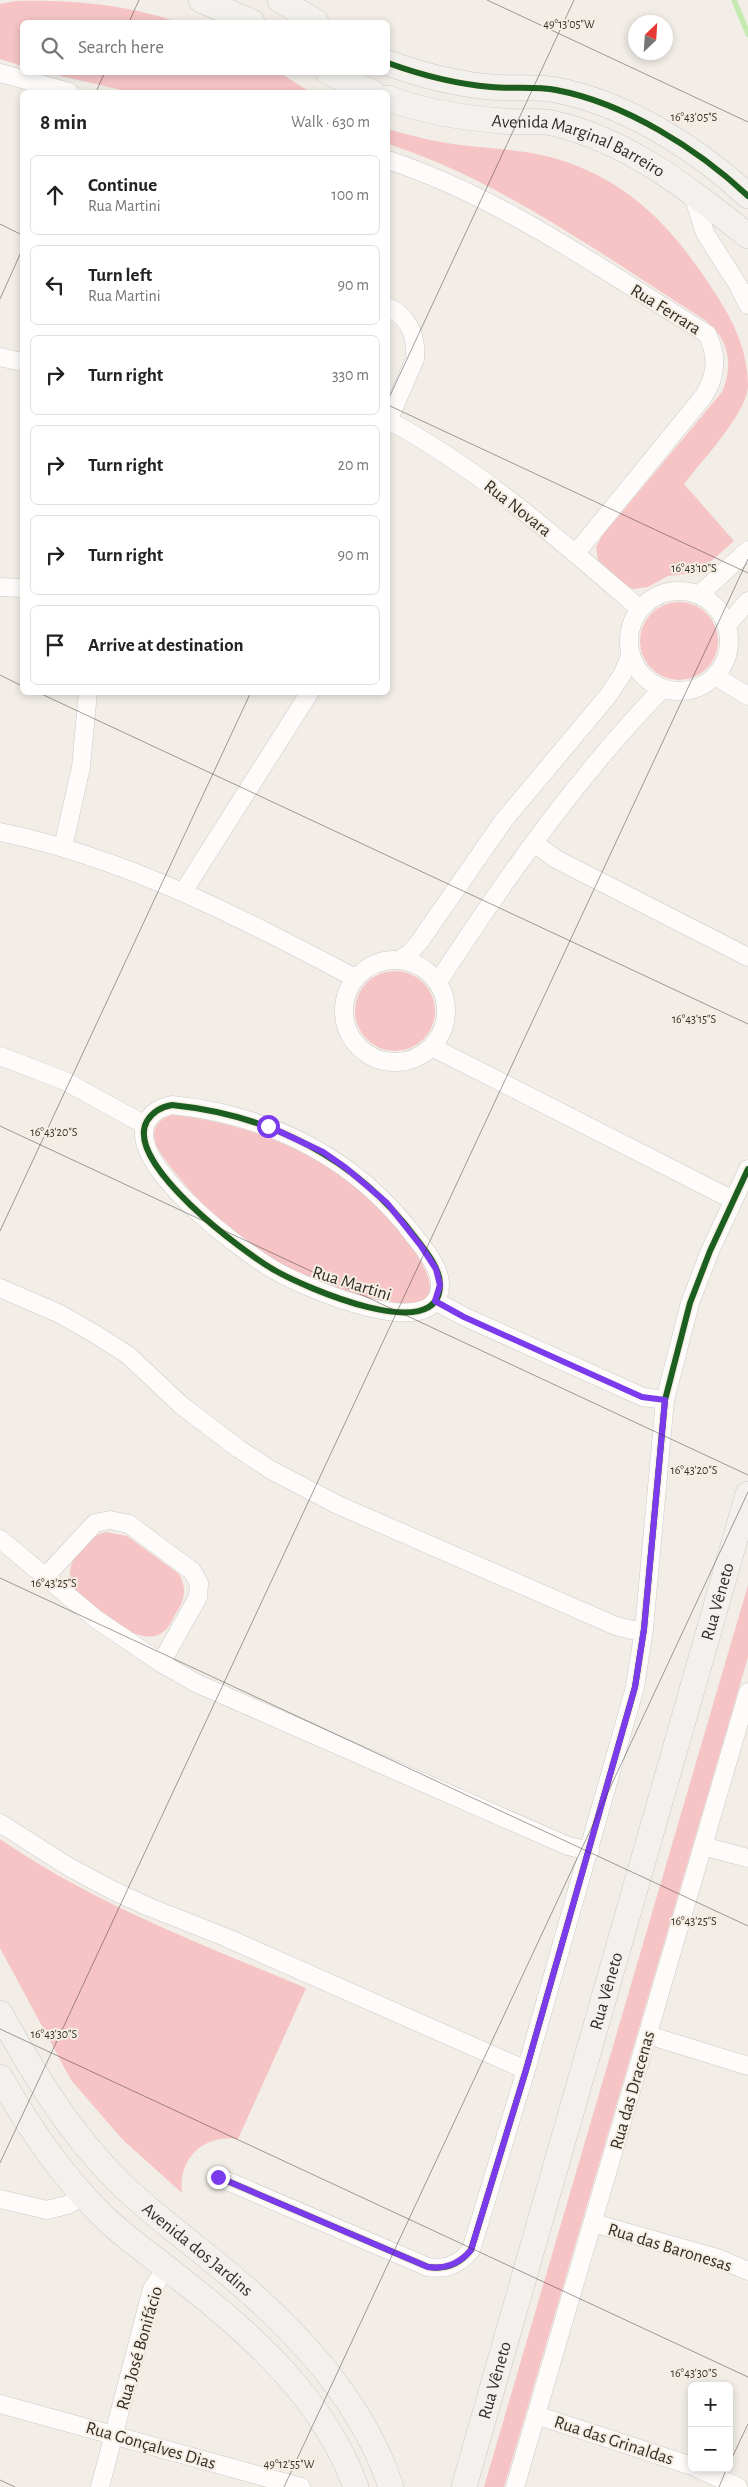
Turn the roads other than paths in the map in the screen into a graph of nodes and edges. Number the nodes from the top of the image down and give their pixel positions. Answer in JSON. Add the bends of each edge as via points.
{"nodes":[{"id":1,"x":201,"y":0,"type":"edge"},
{"id":2,"x":280,"y":0,"type":"edge"},
{"id":3,"x":247,"y":20,"type":"edge"},
{"id":4,"x":313,"y":20,"type":"edge"},
{"id":5,"x":390,"y":64,"type":"edge"},
{"id":6,"x":0,"y":73,"type":"edge"},
{"id":7,"x":335,"y":75,"type":"edge"},
{"id":8,"x":63,"y":90,"type":"edge"},
{"id":9,"x":368,"y":90,"type":"edge"},
{"id":10,"x":390,"y":99,"type":"edge"},
{"id":11,"x":390,"y":161,"type":"edge"},
{"id":12,"x":692,"y":192,"type":"junction"},
{"id":13,"x":748,"y":196,"type":"edge"},
{"id":14,"x":748,"y":236,"type":"edge"},
{"id":15,"x":748,"y":305,"type":"edge"},
{"id":16,"x":390,"y":308,"type":"edge"},
{"id":17,"x":0,"y":357,"type":"edge"},
{"id":18,"x":20,"y":362,"type":"edge"},
{"id":19,"x":390,"y":415,"type":"edge"},
{"id":20,"x":390,"y":421,"type":"edge"},
{"id":21,"x":748,"y":550,"type":"edge"},
{"id":22,"x":576,"y":553,"type":"junction"},
{"id":23,"x":0,"y":588,"type":"edge"},
{"id":24,"x":20,"y":588,"type":"edge"},
{"id":25,"x":698,"y":594,"type":"junction"},
{"id":26,"x":748,"y":601,"type":"edge"},
{"id":27,"x":640,"y":609,"type":"junction"},
{"id":28,"x":726,"y":625,"type":"junction"},
{"id":29,"x":631,"y":654,"type":"junction"},
{"id":30,"x":715,"y":676,"type":"junction"},
{"id":31,"x":663,"y":688,"type":"junction"},
{"id":32,"x":88,"y":695,"type":"edge"},
{"id":33,"x":308,"y":695,"type":"edge"},
{"id":34,"x":748,"y":696,"type":"edge"},
{"id":35,"x":0,"y":832,"type":"edge"},
{"id":36,"x":534,"y":843,"type":"junction"},
{"id":37,"x":63,"y":847,"type":"junction"},
{"id":38,"x":183,"y":892,"type":"junction"},
{"id":39,"x":748,"y":957,"type":"edge"},
{"id":40,"x":399,"y":960,"type":"junction"},
{"id":41,"x":355,"y":978,"type":"junction"},
{"id":42,"x":438,"y":982,"type":"junction"},
{"id":43,"x":432,"y":1047,"type":"junction"},
{"id":44,"x":0,"y":1056,"type":"edge"},
{"id":45,"x":145,"y":1125,"type":"junction"},
{"id":46,"x":748,"y":1169,"type":"edge"},
{"id":47,"x":733,"y":1200,"type":"junction"},
{"id":48,"x":0,"y":1288,"type":"edge"},
{"id":49,"x":435,"y":1301,"type":"junction"},
{"id":50,"x":665,"y":1400,"type":"junction"},
{"id":51,"x":748,"y":1494,"type":"edge"},
{"id":52,"x":0,"y":1539,"type":"edge"},
{"id":53,"x":46,"y":1576,"type":"junction"},
{"id":54,"x":644,"y":1629,"type":"junction"},
{"id":55,"x":160,"y":1663,"type":"junction"},
{"id":56,"x":748,"y":1692,"type":"edge"},
{"id":57,"x":0,"y":1823,"type":"edge"},
{"id":58,"x":703,"y":1846,"type":"junction"},
{"id":59,"x":590,"y":1851,"type":"junction"},
{"id":60,"x":748,"y":1858,"type":"edge"},
{"id":61,"x":0,"y":2013,"type":"edge"},
{"id":62,"x":648,"y":2034,"type":"junction"},
{"id":63,"x":748,"y":2066,"type":"edge"},
{"id":64,"x":526,"y":2070,"type":"junction"},
{"id":65,"x":0,"y":2077,"type":"edge"},
{"id":66,"x":218,"y":2177,"type":"dead end"},
{"id":67,"x":84,"y":2196,"type":"junction"},
{"id":68,"x":0,"y":2199,"type":"edge"},
{"id":69,"x":592,"y":2223,"type":"junction"},
{"id":70,"x":166,"y":2268,"type":"junction"},
{"id":71,"x":748,"y":2271,"type":"edge"},
{"id":72,"x":286,"y":2326,"type":"junction"},
{"id":73,"x":266,"y":2352,"type":"junction"},
{"id":74,"x":0,"y":2404,"type":"edge"},
{"id":75,"x":536,"y":2415,"type":"junction"},
{"id":76,"x":114,"y":2434,"type":"junction"},
{"id":77,"x":688,"y":2465,"type":"edge"},
{"id":78,"x":706,"y":2472,"type":"edge"},
{"id":79,"x":100,"y":2487,"type":"edge"},
{"id":80,"x":301,"y":2487,"type":"edge"},
{"id":81,"x":356,"y":2487,"type":"edge"},
{"id":82,"x":391,"y":2487,"type":"edge"},
{"id":83,"x":464,"y":2487,"type":"edge"},
{"id":84,"x":515,"y":2487,"type":"edge"},
{"id":85,"x":738,"y":2487,"type":"edge"}],
"edges":[{"from":1,"to":3,"type":"street"},
{"from":2,"to":4,"type":"street"},
{"from":5,"to":13,"type":"street","name":"Avenida Marginal Barreiro","via":[[461,83],[520,90],[555,90],[604,106],[639,120],[688,149]]},
{"from":6,"to":8,"type":"street"},
{"from":7,"to":9,"type":"street"},
{"from":10,"to":12,"type":"street","name":"Avenida Marginal Barreiro","via":[[455,116],[550,123],[576,130],[648,162]]},
{"from":11,"to":22,"type":"street","name":"Rua Ferrara","via":[[502,209],[707,334],[715,356],[709,389]]},
{"from":12,"to":14,"type":"street","name":"Avenida Marginal Barreiro"},
{"from":12,"to":15,"type":"street","via":[[705,234]]},
{"from":16,"to":19,"type":"street","via":[[411,328],[416,349],[415,359]]},
{"from":17,"to":18,"type":"street"},
{"from":20,"to":22,"type":"street","name":"Rua Novara","via":[[465,467]]},
{"from":21,"to":25,"type":"street"},
{"from":22,"to":27,"type":"street","name":"Rua Novara"},
{"from":23,"to":24,"type":"street"},
{"from":25,"to":27,"type":"street","via":[[667,592],[652,598]]},
{"from":25,"to":28,"type":"street","via":[[711,602]]},
{"from":26,"to":28,"type":"street"},
{"from":27,"to":29,"type":"street","via":[[632,623]]},
{"from":28,"to":30,"type":"street","via":[[728,653]]},
{"from":29,"to":31,"type":"street","via":[[649,681]]},
{"from":29,"to":40,"type":"street","via":[[608,697],[504,820],[420,941]]},
{"from":30,"to":31,"type":"street","via":[[691,689]]},
{"from":30,"to":34,"type":"street"},
{"from":31,"to":36,"type":"street","via":[[612,743]]},
{"from":32,"to":37,"type":"street","via":[[81,767]]},
{"from":33,"to":38,"type":"street"},
{"from":35,"to":37,"type":"street"},
{"from":36,"to":39,"type":"street","via":[[556,859]]},
{"from":36,"to":42,"type":"street"},
{"from":37,"to":38,"type":"street"},
{"from":38,"to":41,"type":"street"},
{"from":40,"to":41,"type":"street","via":[[382,961]]},
{"from":40,"to":42,"type":"street","via":[[428,971]]},
{"from":41,"to":43,"type":"street","via":[[343,1009],[345,1025],[352,1040],[364,1052],[379,1060],[393,1062],[414,1058]]},
{"from":42,"to":43,"type":"street","via":[[447,1010],[445,1024]]},
{"from":43,"to":47,"type":"street"},
{"from":44,"to":45,"type":"street","via":[[65,1081]]},
{"from":45,"to":49,"type":"street","name":"Rua Martini","via":[[145,1146],[167,1178],[207,1221],[253,1258],[327,1294],[380,1310],[416,1314]]},
{"from":45,"to":49,"type":"street","via":[[150,1116],[172,1105],[210,1110],[268,1126],[323,1152],[387,1203],[416,1238],[439,1276],[439,1293]]},
{"from":46,"to":47,"type":"street"},
{"from":47,"to":50,"type":"street","via":[[690,1303]]},
{"from":48,"to":54,"type":"street","via":[[60,1314],[120,1350],[209,1428],[304,1488],[616,1626]]},
{"from":49,"to":50,"type":"street","via":[[642,1397]]},
{"from":50,"to":54,"type":"street"},
{"from":51,"to":83,"type":"street","name":"Rua Vêneto"},
{"from":52,"to":53,"type":"street"},
{"from":53,"to":55,"type":"street","via":[[96,1619]]},
{"from":53,"to":55,"type":"street","via":[[95,1523],[110,1520],[129,1524],[192,1571],[199,1583],[198,1597]]},
{"from":54,"to":59,"type":"street","via":[[635,1687]]},
{"from":55,"to":59,"type":"street","via":[[234,1701],[568,1846]]},
{"from":56,"to":58,"type":"street","name":"Rua das Dracenas"},
{"from":57,"to":64,"type":"street","via":[[112,1890]]},
{"from":58,"to":60,"type":"street"},
{"from":58,"to":62,"type":"street","name":"Rua das Dracenas"},
{"from":59,"to":64,"type":"street"},
{"from":61,"to":72,"type":"street","name":"Avenida dos Jardins","via":[[50,2099],[94,2156],[144,2206],[199,2249]]},
{"from":62,"to":63,"type":"street"},
{"from":62,"to":69,"type":"street","name":"Rua das Dracenas"},
{"from":64,"to":66,"type":"street","via":[[475,2242],[466,2256],[451,2266],[428,2267]]},
{"from":65,"to":67,"type":"street","name":"Avenida dos Jardins","via":[[38,2140]]},
{"from":67,"to":68,"type":"street","via":[[47,2210]]},
{"from":67,"to":70,"type":"street","name":"Avenida dos Jardins","via":[[131,2241]]},
{"from":69,"to":71,"type":"street","name":"Rua das Baronesas","via":[[720,2259]]},
{"from":69,"to":75,"type":"street","name":"Rua das Dracenas"},
{"from":70,"to":73,"type":"street","name":"Avenida dos Jardins"},
{"from":70,"to":76,"type":"street","name":"Rua José Bonifácio","via":[[152,2288]]},
{"from":72,"to":73,"type":"street"},
{"from":72,"to":82,"type":"street","name":"Avenida dos Jardins","via":[[351,2404],[382,2459]]},
{"from":73,"to":81,"type":"street","name":"Avenida dos Jardins","via":[[323,2420],[339,2446]]},
{"from":74,"to":76,"type":"street","name":"Rua Gonçalves Dias"},
{"from":75,"to":77,"type":"street","name":"Rua das Grinaldas"},
{"from":75,"to":84,"type":"street","name":"Rua das Dracenas"},
{"from":76,"to":79,"type":"street","name":"Rua José Bonifácio"},
{"from":76,"to":80,"type":"street","name":"Rua Gonçalves Dias"},
{"from":78,"to":85,"type":"street","name":"Rua das Grinaldas"}]}
